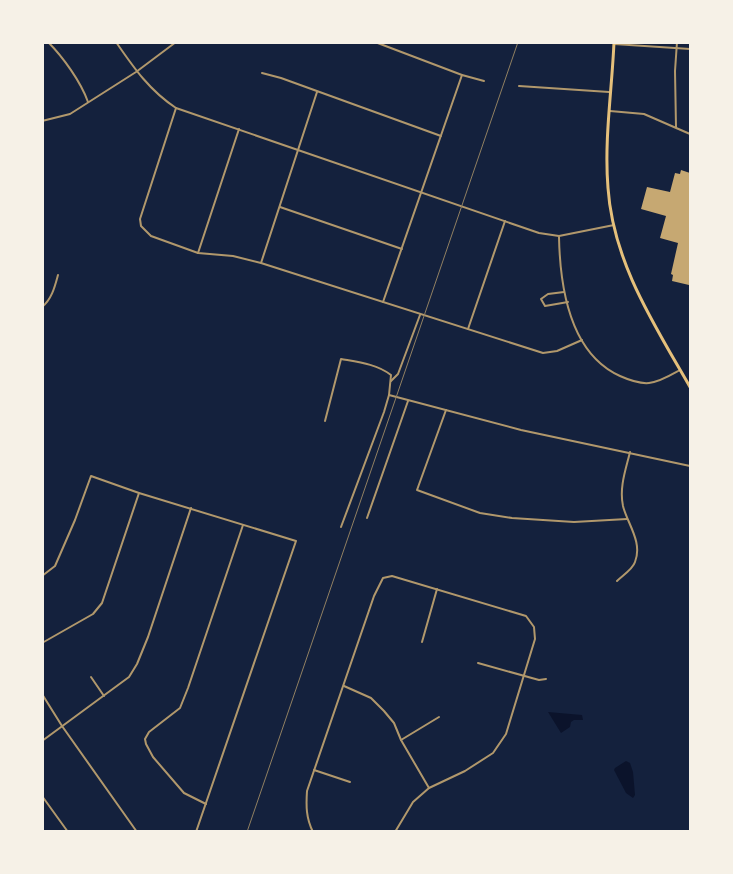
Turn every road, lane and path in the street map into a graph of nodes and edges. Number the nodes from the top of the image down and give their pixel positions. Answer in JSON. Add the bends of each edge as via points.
{"nodes":[{"id":1,"x":48,"y":42,"type":"edge"},
{"id":2,"x":116,"y":42,"type":"edge"},
{"id":3,"x":176,"y":42,"type":"edge"},
{"id":4,"x":375,"y":42,"type":"edge"},
{"id":5,"x":678,"y":42,"type":"edge"},
{"id":6,"x":614,"y":43,"type":"edge"},
{"id":7,"x":676,"y":47,"type":"junction"},
{"id":8,"x":690,"y":49,"type":"edge"},
{"id":9,"x":136,"y":72,"type":"junction"},
{"id":10,"x":262,"y":73,"type":"dead end"},
{"id":11,"x":462,"y":75,"type":"junction"},
{"id":12,"x":484,"y":81,"type":"dead end"},
{"id":13,"x":520,"y":86,"type":"dead end"},
{"id":14,"x":318,"y":92,"type":"junction"},
{"id":15,"x":612,"y":92,"type":"junction"},
{"id":16,"x":88,"y":102,"type":"junction"},
{"id":17,"x":176,"y":108,"type":"junction"},
{"id":18,"x":610,"y":111,"type":"junction"},
{"id":19,"x":42,"y":121,"type":"edge"},
{"id":20,"x":676,"y":127,"type":"junction"},
{"id":21,"x":239,"y":129,"type":"junction"},
{"id":22,"x":690,"y":134,"type":"edge"},
{"id":23,"x":441,"y":136,"type":"junction"},
{"id":24,"x":298,"y":150,"type":"junction"},
{"id":25,"x":421,"y":192,"type":"junction"},
{"id":26,"x":280,"y":207,"type":"junction"},
{"id":27,"x":505,"y":221,"type":"junction"},
{"id":28,"x":614,"y":225,"type":"junction"},
{"id":29,"x":559,"y":236,"type":"junction"},
{"id":30,"x":402,"y":249,"type":"junction"},
{"id":31,"x":198,"y":253,"type":"junction"},
{"id":32,"x":261,"y":263,"type":"junction"},
{"id":33,"x":58,"y":275,"type":"dead end"},
{"id":34,"x":564,"y":292,"type":"junction"},
{"id":35,"x":383,"y":302,"type":"junction"},
{"id":36,"x":568,"y":302,"type":"junction"},
{"id":37,"x":42,"y":307,"type":"edge"},
{"id":38,"x":421,"y":314,"type":"junction"},
{"id":39,"x":468,"y":329,"type":"junction"},
{"id":40,"x":582,"y":340,"type":"junction"},
{"id":41,"x":680,"y":370,"type":"junction"},
{"id":42,"x":391,"y":381,"type":"junction"},
{"id":43,"x":690,"y":387,"type":"edge"},
{"id":44,"x":389,"y":395,"type":"junction"},
{"id":45,"x":408,"y":400,"type":"junction"},
{"id":46,"x":446,"y":410,"type":"junction"},
{"id":47,"x":325,"y":421,"type":"dead end"},
{"id":48,"x":630,"y":452,"type":"junction"},
{"id":49,"x":690,"y":466,"type":"edge"},
{"id":50,"x":139,"y":493,"type":"junction"},
{"id":51,"x":191,"y":508,"type":"junction"},
{"id":52,"x":367,"y":518,"type":"dead end"},
{"id":53,"x":627,"y":519,"type":"junction"},
{"id":54,"x":243,"y":524,"type":"junction"},
{"id":55,"x":341,"y":527,"type":"dead end"},
{"id":56,"x":42,"y":576,"type":"edge"},
{"id":57,"x":616,"y":581,"type":"dead end"},
{"id":58,"x":437,"y":590,"type":"junction"},
{"id":59,"x":42,"y":642,"type":"edge"},
{"id":60,"x":422,"y":642,"type":"dead end"},
{"id":61,"x":478,"y":663,"type":"dead end"},
{"id":62,"x":524,"y":676,"type":"junction"},
{"id":63,"x":91,"y":677,"type":"dead end"},
{"id":64,"x":546,"y":679,"type":"dead end"},
{"id":65,"x":343,"y":686,"type":"junction"},
{"id":66,"x":42,"y":694,"type":"edge"},
{"id":67,"x":104,"y":696,"type":"junction"},
{"id":68,"x":439,"y":717,"type":"dead end"},
{"id":69,"x":62,"y":726,"type":"junction"},
{"id":70,"x":401,"y":740,"type":"junction"},
{"id":71,"x":42,"y":741,"type":"edge"},
{"id":72,"x":314,"y":770,"type":"junction"},
{"id":73,"x":350,"y":782,"type":"dead end"},
{"id":74,"x":429,"y":788,"type":"junction"},
{"id":75,"x":42,"y":796,"type":"edge"},
{"id":76,"x":206,"y":804,"type":"junction"},
{"id":77,"x":68,"y":832,"type":"edge"},
{"id":78,"x":137,"y":832,"type":"edge"},
{"id":79,"x":196,"y":832,"type":"edge"},
{"id":80,"x":312,"y":832,"type":"edge"},
{"id":81,"x":395,"y":832,"type":"edge"}],
"edges":[{"from":1,"to":16,"type":"street","via":[[72,72]]},
{"from":2,"to":9,"type":"street"},
{"from":3,"to":9,"type":"street"},
{"from":4,"to":11,"type":"street"},
{"from":5,"to":7,"type":"street"},
{"from":6,"to":7,"type":"street"},
{"from":6,"to":15,"type":"main road"},
{"from":7,"to":8,"type":"street"},
{"from":7,"to":20,"type":"street"},
{"from":9,"to":16,"type":"street"},
{"from":9,"to":17,"type":"street"},
{"from":10,"to":14,"type":"street"},
{"from":11,"to":12,"type":"street"},
{"from":11,"to":23,"type":"street"},
{"from":13,"to":15,"type":"street"},
{"from":14,"to":23,"type":"street"},
{"from":14,"to":24,"type":"street"},
{"from":15,"to":18,"type":"main road"},
{"from":16,"to":19,"type":"street","via":[[70,114]]},
{"from":17,"to":21,"type":"street"},
{"from":17,"to":31,"type":"street","via":[[140,219],[141,226],[151,236]]},
{"from":18,"to":20,"type":"street","via":[[644,114]]},
{"from":18,"to":28,"type":"main road","via":[[607,168]]},
{"from":20,"to":22,"type":"street"},
{"from":21,"to":24,"type":"street"},
{"from":21,"to":31,"type":"street"},
{"from":23,"to":25,"type":"street"},
{"from":24,"to":25,"type":"street"},
{"from":24,"to":26,"type":"street"},
{"from":25,"to":27,"type":"street"},
{"from":25,"to":30,"type":"street"},
{"from":26,"to":30,"type":"street"},
{"from":26,"to":32,"type":"street"},
{"from":27,"to":29,"type":"street"},
{"from":27,"to":39,"type":"street"},
{"from":28,"to":29,"type":"street"},
{"from":28,"to":41,"type":"main road","via":[[622,257],[633,282]]},
{"from":29,"to":34,"type":"street"},
{"from":30,"to":35,"type":"street"},
{"from":31,"to":32,"type":"street","via":[[233,256]]},
{"from":32,"to":35,"type":"street"},
{"from":33,"to":37,"type":"street","via":[[52,293]]},
{"from":34,"to":36,"type":"street"},
{"from":34,"to":36,"type":"street","via":[[548,294],[541,299],[544,306]]},
{"from":35,"to":38,"type":"street"},
{"from":36,"to":40,"type":"street"},
{"from":38,"to":39,"type":"street"},
{"from":38,"to":42,"type":"street","via":[[400,369]]},
{"from":39,"to":40,"type":"street","via":[[543,353],[557,351]]},
{"from":40,"to":41,"type":"street","via":[[603,366],[633,381],[654,382]]},
{"from":41,"to":43,"type":"main road"},
{"from":42,"to":44,"type":"street"},
{"from":42,"to":47,"type":"street","via":[[391,375],[385,370],[341,359]]},
{"from":44,"to":45,"type":"street"},
{"from":44,"to":55,"type":"street"},
{"from":45,"to":46,"type":"street"},
{"from":45,"to":52,"type":"street"},
{"from":46,"to":48,"type":"street"},
{"from":46,"to":53,"type":"street","via":[[417,490],[480,513],[512,518],[574,522]]},
{"from":48,"to":49,"type":"street"},
{"from":48,"to":53,"type":"street","via":[[622,494]]},
{"from":50,"to":51,"type":"street"},
{"from":50,"to":56,"type":"street","via":[[91,476],[55,566]]},
{"from":50,"to":59,"type":"street","via":[[102,603],[93,614]]},
{"from":51,"to":54,"type":"street"},
{"from":51,"to":67,"type":"street","via":[[137,664],[129,677]]},
{"from":53,"to":57,"type":"street","via":[[636,542],[635,563]]},
{"from":54,"to":76,"type":"street","via":[[180,708],[149,732],[145,739],[153,757],[184,792]]},
{"from":54,"to":76,"type":"street","via":[[296,541]]},
{"from":58,"to":60,"type":"street"},
{"from":58,"to":62,"type":"street","via":[[526,616],[534,627],[535,639]]},
{"from":58,"to":65,"type":"street","via":[[392,576],[383,578]]},
{"from":61,"to":62,"type":"street"},
{"from":62,"to":64,"type":"street"},
{"from":62,"to":74,"type":"street","via":[[506,734],[493,753]]},
{"from":63,"to":67,"type":"street"},
{"from":65,"to":70,"type":"street","via":[[378,704],[394,723]]},
{"from":65,"to":72,"type":"street"},
{"from":66,"to":69,"type":"street"},
{"from":67,"to":69,"type":"street"},
{"from":68,"to":70,"type":"street"},
{"from":69,"to":71,"type":"street"},
{"from":69,"to":78,"type":"street"},
{"from":70,"to":74,"type":"street"},
{"from":72,"to":73,"type":"street"},
{"from":72,"to":80,"type":"street","via":[[306,806]]},
{"from":74,"to":81,"type":"street","via":[[413,802]]},
{"from":75,"to":77,"type":"street"},
{"from":76,"to":79,"type":"street"}]}
